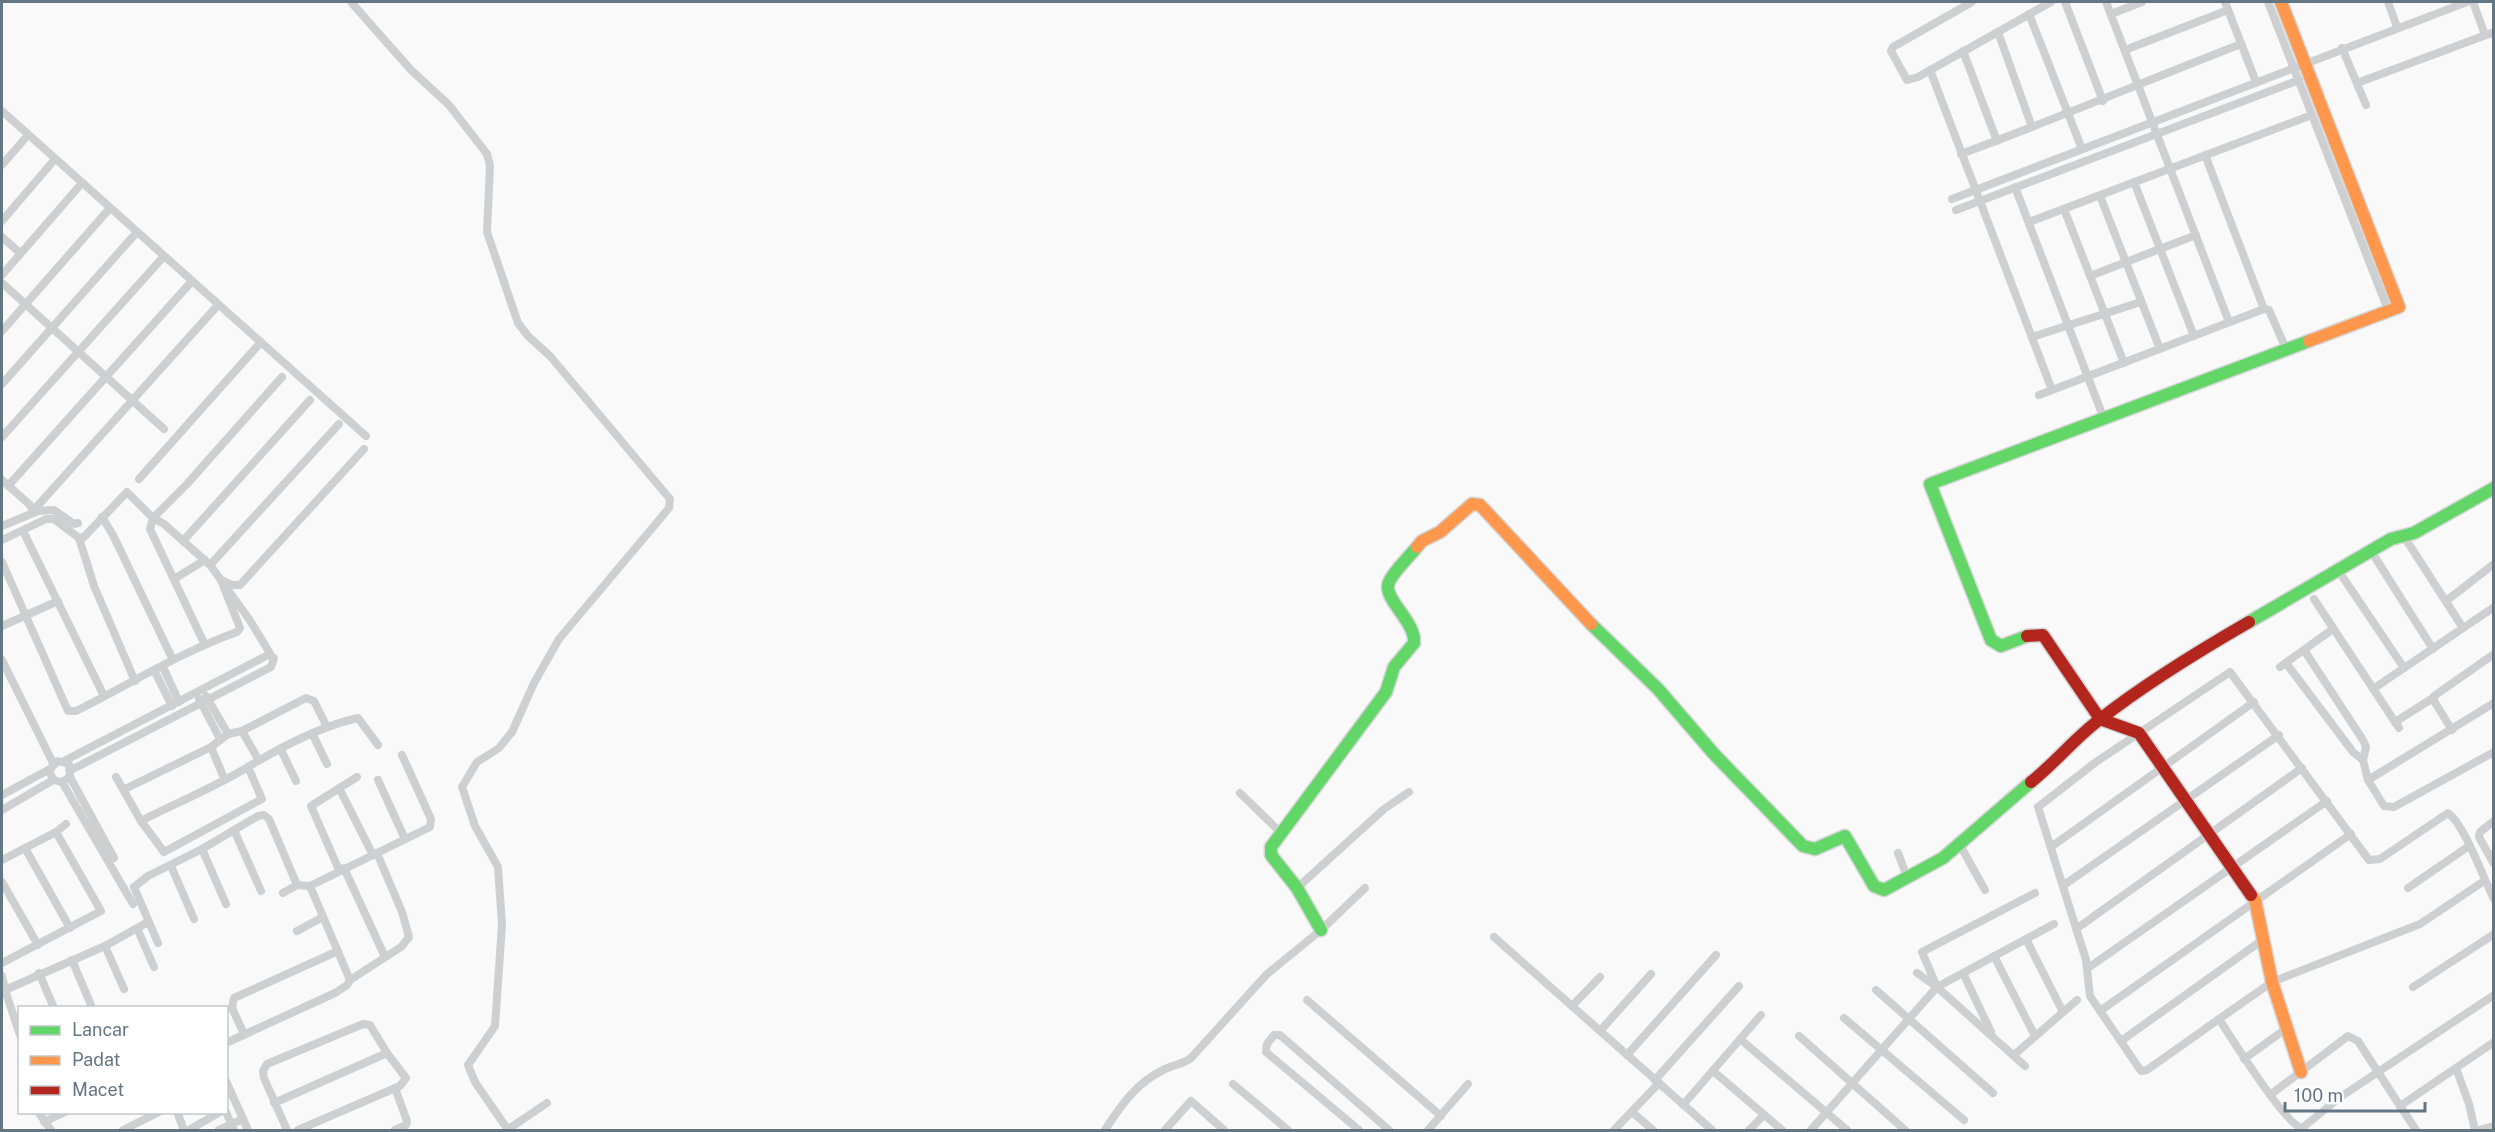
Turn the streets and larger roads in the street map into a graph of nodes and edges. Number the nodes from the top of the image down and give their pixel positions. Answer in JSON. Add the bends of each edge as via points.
{"nodes":[{"id":1,"x":351,"y":2,"type":"edge"},
{"id":2,"x":1972,"y":2,"type":"edge"},
{"id":3,"x":2051,"y":2,"type":"edge"},
{"id":4,"x":2065,"y":2,"type":"edge"},
{"id":5,"x":2106,"y":2,"type":"edge"},
{"id":6,"x":2141,"y":2,"type":"edge"},
{"id":7,"x":2268,"y":2,"type":"edge"},
{"id":8,"x":2281,"y":2,"type":"edge"},
{"id":9,"x":2388,"y":2,"type":"edge"},
{"id":10,"x":2467,"y":2,"type":"edge"},
{"id":11,"x":2473,"y":2,"type":"edge"},
{"id":12,"x":2226,"y":6,"type":"edge"},
{"id":13,"x":2029,"y":14,"type":"junction"},
{"id":14,"x":2111,"y":14,"type":"junction"},
{"id":15,"x":2397,"y":27,"type":"junction"},
{"id":16,"x":1998,"y":32,"type":"junction"},
{"id":17,"x":2489,"y":33,"type":"edge"},
{"id":18,"x":2241,"y":44,"type":"junction"},
{"id":19,"x":2342,"y":48,"type":"junction"},
{"id":20,"x":2125,"y":50,"type":"junction"},
{"id":21,"x":1963,"y":51,"type":"junction"},
{"id":22,"x":2299,"y":65,"type":"junction"},
{"id":23,"x":1930,"y":70,"type":"junction"},
{"id":24,"x":2299,"y":80,"type":"junction"},
{"id":25,"x":2256,"y":82,"type":"junction"},
{"id":26,"x":2356,"y":83,"type":"junction"},
{"id":27,"x":2138,"y":84,"type":"junction"},
{"id":28,"x":2103,"y":101,"type":"junction"},
{"id":29,"x":2366,"y":105,"type":"dead end"},
{"id":30,"x":2,"y":111,"type":"edge"},
{"id":31,"x":2069,"y":114,"type":"junction"},
{"id":32,"x":2312,"y":115,"type":"junction"},
{"id":33,"x":2153,"y":123,"type":"junction"},
{"id":34,"x":2032,"y":128,"type":"junction"},
{"id":35,"x":2157,"y":134,"type":"junction"},
{"id":36,"x":28,"y":135,"type":"junction"},
{"id":37,"x":1997,"y":141,"type":"junction"},
{"id":38,"x":2082,"y":149,"type":"junction"},
{"id":39,"x":1962,"y":154,"type":"junction"},
{"id":40,"x":2205,"y":155,"type":"junction"},
{"id":41,"x":55,"y":159,"type":"junction"},
{"id":42,"x":2,"y":165,"type":"edge"},
{"id":43,"x":2170,"y":169,"type":"junction"},
{"id":44,"x":2134,"y":182,"type":"junction"},
{"id":45,"x":82,"y":183,"type":"junction"},
{"id":46,"x":2015,"y":187,"type":"junction"},
{"id":47,"x":1975,"y":189,"type":"junction"},
{"id":48,"x":2100,"y":195,"type":"junction"},
{"id":49,"x":1952,"y":199,"type":"dead end"},
{"id":50,"x":1979,"y":201,"type":"junction"},
{"id":51,"x":110,"y":208,"type":"junction"},
{"id":52,"x":2064,"y":209,"type":"junction"},
{"id":53,"x":1956,"y":210,"type":"dead end"},
{"id":54,"x":2,"y":220,"type":"edge"},
{"id":55,"x":2030,"y":222,"type":"junction"},
{"id":56,"x":137,"y":232,"type":"junction"},
{"id":57,"x":2196,"y":235,"type":"junction"},
{"id":58,"x":2,"y":237,"type":"edge"},
{"id":59,"x":2160,"y":248,"type":"junction"},
{"id":60,"x":20,"y":253,"type":"junction"},
{"id":61,"x":164,"y":256,"type":"junction"},
{"id":62,"x":2125,"y":261,"type":"junction"},
{"id":63,"x":2,"y":275,"type":"edge"},
{"id":64,"x":2090,"y":276,"type":"junction"},
{"id":65,"x":192,"y":281,"type":"junction"},
{"id":66,"x":2,"y":284,"type":"edge"},
{"id":67,"x":2140,"y":302,"type":"junction"},
{"id":68,"x":25,"y":304,"type":"junction"},
{"id":69,"x":218,"y":304,"type":"junction"},
{"id":70,"x":2264,"y":309,"type":"junction"},
{"id":71,"x":2388,"y":310,"type":"junction"},
{"id":72,"x":2104,"y":313,"type":"junction"},
{"id":73,"x":2229,"y":322,"type":"junction"},
{"id":74,"x":2068,"y":325,"type":"junction"},
{"id":75,"x":51,"y":328,"type":"junction"},
{"id":76,"x":2,"y":331,"type":"edge"},
{"id":77,"x":2194,"y":336,"type":"junction"},
{"id":78,"x":2032,"y":337,"type":"junction"},
{"id":79,"x":261,"y":342,"type":"junction"},
{"id":80,"x":2160,"y":349,"type":"junction"},
{"id":81,"x":2286,"y":349,"type":"junction"},
{"id":82,"x":78,"y":352,"type":"junction"},
{"id":83,"x":2124,"y":363,"type":"junction"},
{"id":84,"x":2088,"y":376,"type":"junction"},
{"id":85,"x":282,"y":377,"type":"dead end"},
{"id":86,"x":106,"y":378,"type":"junction"},
{"id":87,"x":2,"y":384,"type":"edge"},
{"id":88,"x":2052,"y":390,"type":"junction"},
{"id":89,"x":2039,"y":395,"type":"dead end"},
{"id":90,"x":310,"y":400,"type":"dead end"},
{"id":91,"x":133,"y":402,"type":"junction"},
{"id":92,"x":2104,"y":419,"type":"junction"},
{"id":93,"x":339,"y":424,"type":"dead end"},
{"id":94,"x":164,"y":429,"type":"dead end"},
{"id":95,"x":366,"y":436,"type":"dead end"},
{"id":96,"x":2,"y":437,"type":"edge"},
{"id":97,"x":364,"y":449,"type":"dead end"},
{"id":98,"x":139,"y":479,"type":"dead end"},
{"id":99,"x":5,"y":483,"type":"edge"},
{"id":100,"x":2493,"y":488,"type":"edge"},
{"id":101,"x":34,"y":512,"type":"junction"},
{"id":102,"x":102,"y":517,"type":"junction"},
{"id":103,"x":153,"y":518,"type":"junction"},
{"id":104,"x":78,"y":523,"type":"dead end"},
{"id":105,"x":2,"y":526,"type":"edge"},
{"id":106,"x":26,"y":535,"type":"dead end"},
{"id":107,"x":2403,"y":535,"type":"junction"},
{"id":108,"x":79,"y":538,"type":"junction"},
{"id":109,"x":2,"y":540,"type":"edge"},
{"id":110,"x":183,"y":541,"type":"junction"},
{"id":111,"x":2371,"y":551,"type":"junction"},
{"id":112,"x":2,"y":562,"type":"edge"},
{"id":113,"x":208,"y":562,"type":"junction"},
{"id":114,"x":2493,"y":564,"type":"edge"},
{"id":115,"x":2338,"y":570,"type":"junction"},
{"id":116,"x":174,"y":579,"type":"junction"},
{"id":117,"x":221,"y":580,"type":"junction"},
{"id":118,"x":2314,"y":599,"type":"dead end"},
{"id":119,"x":58,"y":601,"type":"junction"},
{"id":120,"x":2446,"y":601,"type":"junction"},
{"id":121,"x":2493,"y":607,"type":"edge"},
{"id":122,"x":26,"y":616,"type":"junction"},
{"id":123,"x":2,"y":626,"type":"edge"},
{"id":124,"x":2463,"y":628,"type":"junction"},
{"id":125,"x":2333,"y":629,"type":"junction"},
{"id":126,"x":204,"y":643,"type":"junction"},
{"id":127,"x":2433,"y":649,"type":"junction"},
{"id":128,"x":2304,"y":650,"type":"junction"},
{"id":129,"x":2493,"y":654,"type":"edge"},
{"id":130,"x":2,"y":660,"type":"edge"},
{"id":131,"x":173,"y":660,"type":"junction"},
{"id":132,"x":2404,"y":668,"type":"junction"},
{"id":133,"x":159,"y":669,"type":"junction"},
{"id":134,"x":135,"y":681,"type":"junction"},
{"id":135,"x":2373,"y":689,"type":"junction"},
{"id":136,"x":104,"y":696,"type":"junction"},
{"id":137,"x":202,"y":696,"type":"junction"},
{"id":138,"x":2433,"y":698,"type":"junction"},
{"id":139,"x":2254,"y":702,"type":"junction"},
{"id":140,"x":2493,"y":703,"type":"edge"},
{"id":141,"x":176,"y":704,"type":"junction"},
{"id":142,"x":2100,"y":719,"type":"junction"},
{"id":143,"x":327,"y":728,"type":"junction"},
{"id":144,"x":2452,"y":730,"type":"junction"},
{"id":145,"x":242,"y":731,"type":"junction"},
{"id":146,"x":2139,"y":733,"type":"junction"},
{"id":147,"x":228,"y":734,"type":"junction"},
{"id":148,"x":313,"y":735,"type":"junction"},
{"id":149,"x":2279,"y":735,"type":"junction"},
{"id":150,"x":219,"y":739,"type":"junction"},
{"id":151,"x":378,"y":745,"type":"dead end"},
{"id":152,"x":211,"y":747,"type":"junction"},
{"id":153,"x":281,"y":750,"type":"junction"},
{"id":154,"x":2493,"y":752,"type":"edge"},
{"id":155,"x":402,"y":755,"type":"dead end"},
{"id":156,"x":258,"y":759,"type":"junction"},
{"id":157,"x":2363,"y":760,"type":"junction"},
{"id":158,"x":64,"y":761,"type":"junction"},
{"id":159,"x":327,"y":764,"type":"dead end"},
{"id":160,"x":51,"y":766,"type":"junction"},
{"id":161,"x":248,"y":767,"type":"junction"},
{"id":162,"x":2161,"y":767,"type":"junction"},
{"id":163,"x":2302,"y":768,"type":"junction"},
{"id":164,"x":64,"y":777,"type":"junction"},
{"id":165,"x":116,"y":777,"type":"dead end"},
{"id":166,"x":357,"y":777,"type":"dead end"},
{"id":167,"x":224,"y":778,"type":"junction"},
{"id":168,"x":378,"y":780,"type":"dead end"},
{"id":169,"x":2368,"y":780,"type":"junction"},
{"id":170,"x":296,"y":781,"type":"dead end"},
{"id":171,"x":339,"y":788,"type":"junction"},
{"id":172,"x":125,"y":789,"type":"junction"},
{"id":173,"x":1409,"y":792,"type":"dead end"},
{"id":174,"x":1240,"y":793,"type":"dead end"},
{"id":175,"x":2,"y":795,"type":"edge"},
{"id":176,"x":2185,"y":801,"type":"junction"},
{"id":177,"x":2327,"y":801,"type":"junction"},
{"id":178,"x":2,"y":810,"type":"edge"},
{"id":179,"x":141,"y":821,"type":"junction"},
{"id":180,"x":2493,"y":821,"type":"edge"},
{"id":181,"x":66,"y":824,"type":"dead end"},
{"id":182,"x":234,"y":830,"type":"junction"},
{"id":183,"x":56,"y":832,"type":"junction"},
{"id":184,"x":1280,"y":832,"type":"junction"},
{"id":185,"x":2351,"y":834,"type":"junction"},
{"id":186,"x":2209,"y":835,"type":"junction"},
{"id":187,"x":405,"y":839,"type":"junction"},
{"id":188,"x":1960,"y":845,"type":"junction"},
{"id":189,"x":2469,"y":846,"type":"junction"},
{"id":190,"x":2051,"y":847,"type":"junction"},
{"id":191,"x":25,"y":848,"type":"junction"},
{"id":192,"x":202,"y":849,"type":"junction"},
{"id":193,"x":1898,"y":853,"type":"dead end"},
{"id":194,"x":375,"y":854,"type":"junction"},
{"id":195,"x":114,"y":858,"type":"dead end"},
{"id":196,"x":2,"y":860,"type":"edge"},
{"id":197,"x":2493,"y":864,"type":"edge"},
{"id":198,"x":171,"y":866,"type":"junction"},
{"id":199,"x":2232,"y":867,"type":"junction"},
{"id":200,"x":341,"y":869,"type":"junction"},
{"id":201,"x":1907,"y":877,"type":"junction"},
{"id":202,"x":2484,"y":881,"type":"junction"},
{"id":203,"x":2,"y":882,"type":"edge"},
{"id":204,"x":297,"y":885,"type":"junction"},
{"id":205,"x":2064,"y":885,"type":"junction"},
{"id":206,"x":310,"y":886,"type":"junction"},
{"id":207,"x":1297,"y":888,"type":"junction"},
{"id":208,"x":1365,"y":888,"type":"dead end"},
{"id":209,"x":2408,"y":888,"type":"dead end"},
{"id":210,"x":1985,"y":890,"type":"dead end"},
{"id":211,"x":261,"y":891,"type":"dead end"},
{"id":212,"x":283,"y":893,"type":"dead end"},
{"id":213,"x":2035,"y":893,"type":"dead end"},
{"id":214,"x":2493,"y":899,"type":"edge"},
{"id":215,"x":2255,"y":900,"type":"junction"},
{"id":216,"x":133,"y":904,"type":"dead end"},
{"id":217,"x":226,"y":904,"type":"dead end"},
{"id":218,"x":323,"y":917,"type":"junction"},
{"id":219,"x":194,"y":919,"type":"dead end"},
{"id":220,"x":148,"y":922,"type":"junction"},
{"id":221,"x":2054,"y":924,"type":"dead end"},
{"id":222,"x":70,"y":928,"type":"junction"},
{"id":223,"x":137,"y":928,"type":"junction"},
{"id":224,"x":2076,"y":928,"type":"junction"},
{"id":225,"x":1321,"y":930,"type":"junction"},
{"id":226,"x":297,"y":931,"type":"dead end"},
{"id":227,"x":2493,"y":934,"type":"edge"},
{"id":228,"x":1494,"y":937,"type":"dead end"},
{"id":229,"x":2026,"y":939,"type":"junction"},
{"id":230,"x":2261,"y":941,"type":"junction"},
{"id":231,"x":158,"y":942,"type":"dead end"},
{"id":232,"x":38,"y":945,"type":"junction"},
{"id":233,"x":105,"y":946,"type":"junction"},
{"id":234,"x":338,"y":951,"type":"junction"},
{"id":235,"x":1716,"y":955,"type":"dead end"},
{"id":236,"x":1994,"y":956,"type":"junction"},
{"id":237,"x":385,"y":957,"type":"junction"},
{"id":238,"x":72,"y":960,"type":"junction"},
{"id":239,"x":2,"y":963,"type":"edge"},
{"id":240,"x":154,"y":967,"type":"dead end"},
{"id":241,"x":2088,"y":968,"type":"junction"},
{"id":242,"x":39,"y":973,"type":"junction"},
{"id":243,"x":1917,"y":973,"type":"dead end"},
{"id":244,"x":1963,"y":973,"type":"junction"},
{"id":245,"x":1651,"y":974,"type":"dead end"},
{"id":246,"x":2,"y":976,"type":"edge"},
{"id":247,"x":1600,"y":976,"type":"dead end"},
{"id":248,"x":350,"y":980,"type":"junction"},
{"id":249,"x":2272,"y":982,"type":"junction"},
{"id":250,"x":1739,"y":986,"type":"dead end"},
{"id":251,"x":1937,"y":987,"type":"junction"},
{"id":252,"x":2413,"y":987,"type":"dead end"},
{"id":253,"x":124,"y":989,"type":"dead end"},
{"id":254,"x":5,"y":990,"type":"junction"},
{"id":255,"x":1876,"y":990,"type":"dead end"},
{"id":256,"x":2493,"y":995,"type":"edge"},
{"id":257,"x":1307,"y":1000,"type":"dead end"},
{"id":258,"x":2077,"y":1000,"type":"dead end"},
{"id":259,"x":91,"y":1005,"type":"dead end"},
{"id":260,"x":53,"y":1006,"type":"edge"},
{"id":261,"x":1572,"y":1006,"type":"junction"},
{"id":262,"x":2100,"y":1011,"type":"junction"},
{"id":263,"x":2063,"y":1012,"type":"junction"},
{"id":264,"x":1761,"y":1015,"type":"dead end"},
{"id":265,"x":1844,"y":1018,"type":"dead end"},
{"id":266,"x":1909,"y":1019,"type":"junction"},
{"id":267,"x":2219,"y":1020,"type":"junction"},
{"id":268,"x":18,"y":1029,"type":"edge"},
{"id":269,"x":2287,"y":1029,"type":"junction"},
{"id":270,"x":1600,"y":1031,"type":"junction"},
{"id":271,"x":244,"y":1034,"type":"junction"},
{"id":272,"x":1798,"y":1036,"type":"dead end"},
{"id":273,"x":2035,"y":1036,"type":"junction"},
{"id":274,"x":1994,"y":1037,"type":"junction"},
{"id":275,"x":1740,"y":1039,"type":"junction"},
{"id":276,"x":2121,"y":1041,"type":"junction"},
{"id":277,"x":228,"y":1042,"type":"edge"},
{"id":278,"x":2493,"y":1044,"type":"edge"},
{"id":279,"x":1881,"y":1050,"type":"junction"},
{"id":280,"x":387,"y":1053,"type":"junction"},
{"id":281,"x":1627,"y":1055,"type":"junction"},
{"id":282,"x":2014,"y":1055,"type":"junction"},
{"id":283,"x":2244,"y":1059,"type":"junction"},
{"id":284,"x":2025,"y":1066,"type":"dead end"},
{"id":285,"x":2456,"y":1068,"type":"junction"},
{"id":286,"x":1713,"y":1071,"type":"junction"},
{"id":287,"x":2379,"y":1071,"type":"junction"},
{"id":288,"x":2301,"y":1072,"type":"junction"},
{"id":289,"x":1657,"y":1082,"type":"junction"},
{"id":290,"x":1851,"y":1082,"type":"junction"},
{"id":291,"x":1233,"y":1083,"type":"dead end"},
{"id":292,"x":1468,"y":1084,"type":"dead end"},
{"id":293,"x":228,"y":1085,"type":"edge"},
{"id":294,"x":395,"y":1088,"type":"junction"},
{"id":295,"x":1993,"y":1093,"type":"dead end"},
{"id":296,"x":2270,"y":1095,"type":"junction"},
{"id":297,"x":274,"y":1103,"type":"junction"},
{"id":298,"x":547,"y":1103,"type":"dead end"},
{"id":299,"x":237,"y":1104,"type":"junction"},
{"id":300,"x":1683,"y":1105,"type":"junction"},
{"id":301,"x":2400,"y":1106,"type":"junction"},
{"id":302,"x":228,"y":1110,"type":"edge"},
{"id":303,"x":1632,"y":1112,"type":"junction"},
{"id":304,"x":1827,"y":1113,"type":"junction"},
{"id":305,"x":39,"y":1114,"type":"edge"},
{"id":306,"x":63,"y":1114,"type":"edge"},
{"id":307,"x":157,"y":1114,"type":"edge"},
{"id":308,"x":178,"y":1114,"type":"edge"},
{"id":309,"x":218,"y":1114,"type":"edge"},
{"id":310,"x":1764,"y":1115,"type":"junction"},
{"id":311,"x":1441,"y":1116,"type":"junction"},
{"id":312,"x":243,"y":1119,"type":"junction"},
{"id":313,"x":1964,"y":1120,"type":"dead end"},
{"id":314,"x":44,"y":1122,"type":"junction"},
{"id":315,"x":2493,"y":1126,"type":"edge"},
{"id":316,"x":233,"y":1127,"type":"edge"},
{"id":317,"x":507,"y":1130,"type":"edge"},
{"id":318,"x":51,"y":1131,"type":"edge"},
{"id":319,"x":123,"y":1131,"type":"edge"},
{"id":320,"x":187,"y":1131,"type":"edge"},
{"id":321,"x":219,"y":1131,"type":"edge"},
{"id":322,"x":248,"y":1131,"type":"edge"},
{"id":323,"x":286,"y":1131,"type":"edge"},
{"id":324,"x":298,"y":1131,"type":"edge"},
{"id":325,"x":395,"y":1131,"type":"edge"},
{"id":326,"x":1105,"y":1131,"type":"edge"},
{"id":327,"x":1165,"y":1131,"type":"edge"},
{"id":328,"x":1224,"y":1131,"type":"edge"},
{"id":329,"x":1288,"y":1131,"type":"edge"},
{"id":330,"x":1359,"y":1131,"type":"edge"},
{"id":331,"x":1389,"y":1131,"type":"edge"},
{"id":332,"x":1428,"y":1131,"type":"edge"},
{"id":333,"x":1614,"y":1131,"type":"edge"},
{"id":334,"x":1653,"y":1131,"type":"edge"},
{"id":335,"x":1712,"y":1131,"type":"edge"},
{"id":336,"x":1749,"y":1131,"type":"edge"},
{"id":337,"x":1782,"y":1131,"type":"edge"},
{"id":338,"x":1811,"y":1131,"type":"edge"},
{"id":339,"x":1847,"y":1131,"type":"edge"},
{"id":340,"x":1905,"y":1131,"type":"edge"},
{"id":341,"x":2416,"y":1131,"type":"edge"},
{"id":342,"x":2477,"y":1131,"type":"edge"}],
"edges":[{"from":1,"to":317,"type":"street","via":[[482,145],[490,166],[487,232],[518,322],[670,499],[669,508],[559,639],[512,732],[499,748],[477,762],[462,787],[475,826],[498,867],[502,925],[495,1026],[468,1065]]},
{"from":2,"to":23,"type":"street","via":[[1893,47],[1891,51],[1907,80]]},
{"from":3,"to":13,"type":"street"},
{"from":4,"to":28,"type":"street"},
{"from":5,"to":14,"type":"street"},
{"from":6,"to":14,"type":"street"},
{"from":7,"to":22,"type":"street"},
{"from":8,"to":22,"type":"street"},
{"from":9,"to":15,"type":"street"},
{"from":10,"to":15,"type":"street"},
{"from":11,"to":17,"type":"street"},
{"from":12,"to":18,"type":"street"},
{"from":12,"to":20,"type":"street"},
{"from":13,"to":16,"type":"street"},
{"from":13,"to":31,"type":"street"},
{"from":14,"to":20,"type":"street"},
{"from":15,"to":19,"type":"street"},
{"from":16,"to":21,"type":"street"},
{"from":16,"to":34,"type":"street"},
{"from":17,"to":26,"type":"street"},
{"from":18,"to":25,"type":"street"},
{"from":18,"to":27,"type":"street"},
{"from":19,"to":22,"type":"street"},
{"from":19,"to":26,"type":"street"},
{"from":20,"to":27,"type":"street"},
{"from":21,"to":23,"type":"street"},
{"from":21,"to":37,"type":"street"},
{"from":22,"to":24,"type":"street"},
{"from":22,"to":25,"type":"street"},
{"from":22,"to":71,"type":"street","via":[[2399,307]]},
{"from":23,"to":39,"type":"street"},
{"from":24,"to":32,"type":"street"},
{"from":24,"to":35,"type":"street"},
{"from":25,"to":33,"type":"street"},
{"from":26,"to":29,"type":"street"},
{"from":27,"to":28,"type":"street"},
{"from":27,"to":33,"type":"street"},
{"from":28,"to":31,"type":"street"},
{"from":30,"to":36,"type":"street"},
{"from":31,"to":34,"type":"street"},
{"from":31,"to":38,"type":"street"},
{"from":32,"to":40,"type":"street"},
{"from":32,"to":71,"type":"street"},
{"from":33,"to":35,"type":"street"},
{"from":33,"to":38,"type":"street"},
{"from":34,"to":37,"type":"street"},
{"from":35,"to":43,"type":"street"},
{"from":35,"to":46,"type":"street"},
{"from":36,"to":41,"type":"street"},
{"from":36,"to":42,"type":"street"},
{"from":37,"to":39,"type":"street"},
{"from":38,"to":47,"type":"street"},
{"from":39,"to":47,"type":"street"},
{"from":40,"to":43,"type":"street"},
{"from":40,"to":70,"type":"street"},
{"from":41,"to":45,"type":"street"},
{"from":41,"to":54,"type":"street"},
{"from":43,"to":44,"type":"street"},
{"from":43,"to":57,"type":"street"},
{"from":44,"to":48,"type":"street"},
{"from":44,"to":59,"type":"street"},
{"from":45,"to":51,"type":"street"},
{"from":45,"to":60,"type":"street"},
{"from":46,"to":50,"type":"street"},
{"from":46,"to":55,"type":"street"},
{"from":47,"to":49,"type":"street"},
{"from":47,"to":50,"type":"street"},
{"from":48,"to":52,"type":"street"},
{"from":48,"to":62,"type":"street"},
{"from":50,"to":53,"type":"street"},
{"from":50,"to":78,"type":"street"},
{"from":51,"to":56,"type":"street"},
{"from":51,"to":68,"type":"street"},
{"from":52,"to":55,"type":"street"},
{"from":52,"to":64,"type":"street"},
{"from":55,"to":74,"type":"street"},
{"from":56,"to":61,"type":"street"},
{"from":56,"to":75,"type":"street"},
{"from":57,"to":59,"type":"street"},
{"from":57,"to":73,"type":"street"},
{"from":58,"to":60,"type":"street"},
{"from":59,"to":62,"type":"street"},
{"from":59,"to":77,"type":"street"},
{"from":60,"to":63,"type":"street"},
{"from":61,"to":65,"type":"street"},
{"from":61,"to":82,"type":"street"},
{"from":62,"to":64,"type":"street"},
{"from":62,"to":67,"type":"street"},
{"from":64,"to":72,"type":"street"},
{"from":65,"to":69,"type":"street"},
{"from":65,"to":86,"type":"street"},
{"from":66,"to":68,"type":"street"},
{"from":67,"to":72,"type":"street"},
{"from":67,"to":80,"type":"street"},
{"from":68,"to":75,"type":"street"},
{"from":68,"to":76,"type":"street"},
{"from":69,"to":79,"type":"street"},
{"from":69,"to":91,"type":"street"},
{"from":70,"to":73,"type":"street"},
{"from":70,"to":81,"type":"street","via":[[2269,310]]},
{"from":71,"to":81,"type":"street"},
{"from":72,"to":74,"type":"street"},
{"from":72,"to":83,"type":"street"},
{"from":73,"to":77,"type":"street"},
{"from":74,"to":78,"type":"street"},
{"from":74,"to":84,"type":"street"},
{"from":75,"to":82,"type":"street"},
{"from":75,"to":87,"type":"street"},
{"from":77,"to":80,"type":"street"},
{"from":78,"to":88,"type":"street"},
{"from":79,"to":95,"type":"street"},
{"from":79,"to":98,"type":"street"},
{"from":80,"to":83,"type":"street"},
{"from":81,"to":92,"type":"street"},
{"from":82,"to":86,"type":"street"},
{"from":82,"to":96,"type":"street"},
{"from":83,"to":84,"type":"street"},
{"from":84,"to":88,"type":"street"},
{"from":84,"to":92,"type":"street"},
{"from":85,"to":103,"type":"street"},
{"from":86,"to":91,"type":"street"},
{"from":86,"to":99,"type":"street"},
{"from":88,"to":89,"type":"street"},
{"from":90,"to":110,"type":"street"},
{"from":91,"to":94,"type":"street"},
{"from":91,"to":101,"type":"street"},
{"from":92,"to":142,"type":"street","via":[[1930,484],[1991,640],[2001,646],[2033,634],[2043,635]]},
{"from":93,"to":113,"type":"street"},
{"from":97,"to":117,"type":"street","via":[[240,585]]},
{"from":99,"to":101,"type":"street"},
{"from":100,"to":107,"type":"street","via":[[2414,533]]},
{"from":101,"to":104,"type":"street","via":[[54,510]]},
{"from":101,"to":105,"type":"street"},
{"from":102,"to":103,"type":"street","via":[[127,492]]},
{"from":102,"to":108,"type":"street"},
{"from":102,"to":131,"type":"street"},
{"from":103,"to":110,"type":"street"},
{"from":103,"to":116,"type":"street","via":[[150,529]]},
{"from":106,"to":119,"type":"street"},
{"from":107,"to":111,"type":"street"},
{"from":107,"to":120,"type":"street"},
{"from":108,"to":109,"type":"street","via":[[54,519],[46,519]]},
{"from":108,"to":134,"type":"street","via":[[94,586]]},
{"from":110,"to":113,"type":"street"},
{"from":111,"to":115,"type":"street"},
{"from":111,"to":127,"type":"street"},
{"from":112,"to":122,"type":"street"},
{"from":113,"to":116,"type":"street"},
{"from":113,"to":117,"type":"street"},
{"from":114,"to":120,"type":"street"},
{"from":115,"to":132,"type":"street"},
{"from":115,"to":142,"type":"street","via":[[2192,655]]},
{"from":116,"to":126,"type":"street"},
{"from":117,"to":126,"type":"street","via":[[240,628]]},
{"from":117,"to":137,"type":"street","via":[[271,656]]},
{"from":118,"to":125,"type":"street"},
{"from":119,"to":122,"type":"street"},
{"from":119,"to":136,"type":"street"},
{"from":120,"to":124,"type":"street"},
{"from":121,"to":124,"type":"street"},
{"from":122,"to":123,"type":"street"},
{"from":122,"to":136,"type":"street","via":[[68,711],[76,711]]},
{"from":124,"to":127,"type":"street"},
{"from":125,"to":128,"type":"street"},
{"from":125,"to":135,"type":"street"},
{"from":126,"to":131,"type":"street"},
{"from":127,"to":132,"type":"street"},
{"from":128,"to":157,"type":"street","via":[[2363,740]]},
{"from":128,"to":157,"type":"street","via":[[2283,665]]},
{"from":129,"to":138,"type":"street"},
{"from":130,"to":160,"type":"street"},
{"from":131,"to":133,"type":"street"},
{"from":132,"to":135,"type":"street"},
{"from":133,"to":134,"type":"street"},
{"from":133,"to":141,"type":"street"},
{"from":134,"to":136,"type":"street"},
{"from":135,"to":138,"type":"street","via":[[2397,725]]},
{"from":137,"to":141,"type":"street"},
{"from":137,"to":147,"type":"street"},
{"from":137,"to":150,"type":"street"},
{"from":137,"to":164,"type":"street"},
{"from":138,"to":144,"type":"street"},
{"from":139,"to":146,"type":"street","via":[[2233,673],[2227,672]]},
{"from":139,"to":149,"type":"street"},
{"from":139,"to":162,"type":"street"},
{"from":140,"to":144,"type":"street"},
{"from":141,"to":158,"type":"street"},
{"from":142,"to":146,"type":"street","via":[[2110,727]]},
{"from":142,"to":188,"type":"street"},
{"from":143,"to":145,"type":"street","via":[[314,701],[308,698]]},
{"from":143,"to":148,"type":"street"},
{"from":143,"to":151,"type":"street","via":[[358,718]]},
{"from":144,"to":169,"type":"street"},
{"from":145,"to":147,"type":"street"},
{"from":145,"to":156,"type":"street"},
{"from":146,"to":162,"type":"street"},
{"from":146,"to":190,"type":"street","via":[[2039,805]]},
{"from":147,"to":150,"type":"street"},
{"from":148,"to":153,"type":"street"},
{"from":148,"to":159,"type":"street"},
{"from":149,"to":163,"type":"street"},
{"from":149,"to":176,"type":"street"},
{"from":150,"to":152,"type":"street"},
{"from":152,"to":167,"type":"street"},
{"from":152,"to":172,"type":"street"},
{"from":153,"to":156,"type":"street"},
{"from":153,"to":170,"type":"street"},
{"from":154,"to":169,"type":"street","via":[[2394,807],[2384,806]]},
{"from":155,"to":187,"type":"street","via":[[432,823],[424,832]]},
{"from":156,"to":161,"type":"street"},
{"from":157,"to":169,"type":"street"},
{"from":158,"to":160,"type":"street"},
{"from":158,"to":164,"type":"street"},
{"from":160,"to":164,"type":"street"},
{"from":160,"to":175,"type":"street"},
{"from":161,"to":167,"type":"street"},
{"from":161,"to":179,"type":"street","via":[[262,799],[164,852]]},
{"from":162,"to":176,"type":"street"},
{"from":162,"to":190,"type":"street"},
{"from":163,"to":177,"type":"street"},
{"from":163,"to":186,"type":"street"},
{"from":164,"to":178,"type":"street"},
{"from":164,"to":195,"type":"street"},
{"from":164,"to":216,"type":"street"},
{"from":165,"to":172,"type":"street"},
{"from":166,"to":171,"type":"street"},
{"from":167,"to":179,"type":"street"},
{"from":168,"to":187,"type":"street"},
{"from":171,"to":194,"type":"street"},
{"from":171,"to":200,"type":"street","via":[[311,806]]},
{"from":172,"to":179,"type":"street"},
{"from":173,"to":207,"type":"street","via":[[1384,809]]},
{"from":174,"to":184,"type":"street"},
{"from":176,"to":186,"type":"street"},
{"from":176,"to":205,"type":"street"},
{"from":177,"to":185,"type":"street"},
{"from":177,"to":199,"type":"street"},
{"from":180,"to":197,"type":"street","via":[[2479,837]]},
{"from":181,"to":183,"type":"street"},
{"from":182,"to":192,"type":"street"},
{"from":182,"to":204,"type":"street","via":[[258,816],[267,816]]},
{"from":182,"to":211,"type":"street"},
{"from":183,"to":191,"type":"street"},
{"from":183,"to":222,"type":"street","via":[[101,907],[99,914]]},
{"from":184,"to":201,"type":"street","via":[[1353,740],[1386,692],[1394,667],[1414,643],[1413,628],[1388,592],[1388,582],[1426,538],[1440,532],[1470,505],[1477,504],[1597,631],[1658,689],[1803,846],[1815,849],[1845,836],[1878,889],[1886,890]]},
{"from":184,"to":207,"type":"street","via":[[1271,855]]},
{"from":185,"to":189,"type":"street","via":[[2366,858],[2377,861],[2448,813]]},
{"from":185,"to":215,"type":"street"},
{"from":186,"to":199,"type":"street"},
{"from":186,"to":224,"type":"street"},
{"from":187,"to":194,"type":"street"},
{"from":188,"to":201,"type":"street"},
{"from":188,"to":210,"type":"street"},
{"from":189,"to":202,"type":"street"},
{"from":189,"to":209,"type":"street"},
{"from":190,"to":205,"type":"street"},
{"from":191,"to":196,"type":"street"},
{"from":191,"to":222,"type":"street"},
{"from":192,"to":198,"type":"street"},
{"from":192,"to":217,"type":"street"},
{"from":193,"to":201,"type":"street"},
{"from":194,"to":200,"type":"street"},
{"from":194,"to":237,"type":"street","via":[[410,932],[401,947]]},
{"from":198,"to":219,"type":"street"},
{"from":198,"to":220,"type":"street","via":[[134,887]]},
{"from":199,"to":215,"type":"street"},
{"from":199,"to":241,"type":"street"},
{"from":200,"to":206,"type":"street"},
{"from":200,"to":237,"type":"street"},
{"from":202,"to":214,"type":"street"},
{"from":202,"to":249,"type":"street","via":[[2420,924]]},
{"from":203,"to":232,"type":"street"},
{"from":204,"to":206,"type":"street"},
{"from":204,"to":212,"type":"street"},
{"from":205,"to":224,"type":"street"},
{"from":206,"to":218,"type":"street"},
{"from":207,"to":225,"type":"street"},
{"from":208,"to":225,"type":"street"},
{"from":213,"to":251,"type":"street","via":[[1922,952]]},
{"from":215,"to":230,"type":"street"},
{"from":215,"to":262,"type":"street"},
{"from":218,"to":226,"type":"street"},
{"from":218,"to":234,"type":"street"},
{"from":220,"to":223,"type":"street"},
{"from":220,"to":231,"type":"street"},
{"from":221,"to":229,"type":"street"},
{"from":222,"to":232,"type":"street"},
{"from":223,"to":233,"type":"street"},
{"from":223,"to":240,"type":"street"},
{"from":224,"to":241,"type":"street"},
{"from":225,"to":326,"type":"street","via":[[1267,974],[1191,1058],[1166,1068],[1135,1089]]},
{"from":227,"to":252,"type":"street"},
{"from":228,"to":261,"type":"street"},
{"from":229,"to":236,"type":"street"},
{"from":229,"to":263,"type":"street"},
{"from":230,"to":249,"type":"street"},
{"from":230,"to":276,"type":"street"},
{"from":232,"to":239,"type":"street"},
{"from":233,"to":238,"type":"street"},
{"from":233,"to":253,"type":"street"},
{"from":234,"to":248,"type":"street"},
{"from":234,"to":271,"type":"street","via":[[234,998],[232,1008]]},
{"from":235,"to":281,"type":"street"},
{"from":236,"to":244,"type":"street"},
{"from":236,"to":273,"type":"street"},
{"from":237,"to":248,"type":"street"},
{"from":238,"to":242,"type":"street"},
{"from":238,"to":259,"type":"street"},
{"from":241,"to":262,"type":"street","via":[[2088,990]]},
{"from":242,"to":254,"type":"street"},
{"from":242,"to":260,"type":"street"},
{"from":243,"to":251,"type":"street"},
{"from":244,"to":251,"type":"street"},
{"from":244,"to":274,"type":"street"},
{"from":245,"to":270,"type":"street"},
{"from":246,"to":254,"type":"street"},
{"from":247,"to":261,"type":"street"},
{"from":248,"to":271,"type":"street","via":[[334,993]]},
{"from":249,"to":267,"type":"street"},
{"from":249,"to":269,"type":"street"},
{"from":250,"to":289,"type":"street"},
{"from":251,"to":266,"type":"street"},
{"from":251,"to":274,"type":"street"},
{"from":254,"to":268,"type":"street"},
{"from":255,"to":266,"type":"street"},
{"from":256,"to":287,"type":"street"},
{"from":257,"to":311,"type":"street"},
{"from":258,"to":263,"type":"street"},
{"from":261,"to":270,"type":"street"},
{"from":262,"to":276,"type":"street"},
{"from":263,"to":273,"type":"street"},
{"from":264,"to":275,"type":"street"},
{"from":265,"to":279,"type":"street"},
{"from":266,"to":279,"type":"street"},
{"from":266,"to":295,"type":"street"},
{"from":267,"to":276,"type":"street","via":[[2145,1071],[2138,1068]]},
{"from":267,"to":283,"type":"street"},
{"from":269,"to":283,"type":"street"},
{"from":269,"to":288,"type":"street"},
{"from":270,"to":281,"type":"street"},
{"from":271,"to":277,"type":"street"},
{"from":272,"to":290,"type":"street"},
{"from":273,"to":282,"type":"street"},
{"from":274,"to":282,"type":"street"},
{"from":275,"to":286,"type":"street"},
{"from":275,"to":304,"type":"street"},
{"from":278,"to":285,"type":"street"},
{"from":279,"to":290,"type":"street"},
{"from":279,"to":313,"type":"street"},
{"from":280,"to":294,"type":"street","via":[[406,1078]]},
{"from":280,"to":297,"type":"street"},
{"from":280,"to":297,"type":"street","via":[[370,1025],[352,1028],[267,1064],[264,1078]]},
{"from":281,"to":289,"type":"street"},
{"from":282,"to":284,"type":"street"},
{"from":283,"to":296,"type":"street"},
{"from":285,"to":301,"type":"street"},
{"from":285,"to":342,"type":"street"},
{"from":286,"to":300,"type":"street"},
{"from":286,"to":310,"type":"street"},
{"from":287,"to":288,"type":"street","via":[[2358,1041],[2348,1036]]},
{"from":287,"to":296,"type":"street","via":[[2302,1128]]},
{"from":287,"to":301,"type":"street"},
{"from":288,"to":296,"type":"street"},
{"from":289,"to":300,"type":"street"},
{"from":289,"to":303,"type":"street"},
{"from":290,"to":304,"type":"street"},
{"from":290,"to":340,"type":"street"},
{"from":291,"to":329,"type":"street"},
{"from":292,"to":311,"type":"street"},
{"from":293,"to":299,"type":"street"},
{"from":294,"to":324,"type":"street"},
{"from":294,"to":325,"type":"street","via":[[407,1121]]},
{"from":297,"to":323,"type":"street"},
{"from":298,"to":317,"type":"street"},
{"from":299,"to":302,"type":"street"},
{"from":299,"to":312,"type":"street"},
{"from":300,"to":335,"type":"street"},
{"from":301,"to":341,"type":"street"},
{"from":303,"to":333,"type":"street"},
{"from":303,"to":334,"type":"street"},
{"from":304,"to":338,"type":"street"},
{"from":304,"to":339,"type":"street"},
{"from":305,"to":314,"type":"street"},
{"from":306,"to":314,"type":"street"},
{"from":307,"to":319,"type":"street"},
{"from":308,"to":320,"type":"street"},
{"from":309,"to":320,"type":"street"},
{"from":310,"to":336,"type":"street"},
{"from":310,"to":337,"type":"street"},
{"from":311,"to":332,"type":"street"},
{"from":312,"to":316,"type":"street"},
{"from":312,"to":322,"type":"street"},
{"from":314,"to":318,"type":"street"},
{"from":315,"to":342,"type":"street"},
{"from":316,"to":321,"type":"street"},
{"from":327,"to":328,"type":"street","via":[[1191,1101]]},
{"from":330,"to":331,"type":"street","via":[[1266,1052],[1274,1035],[1280,1035]]}]}
